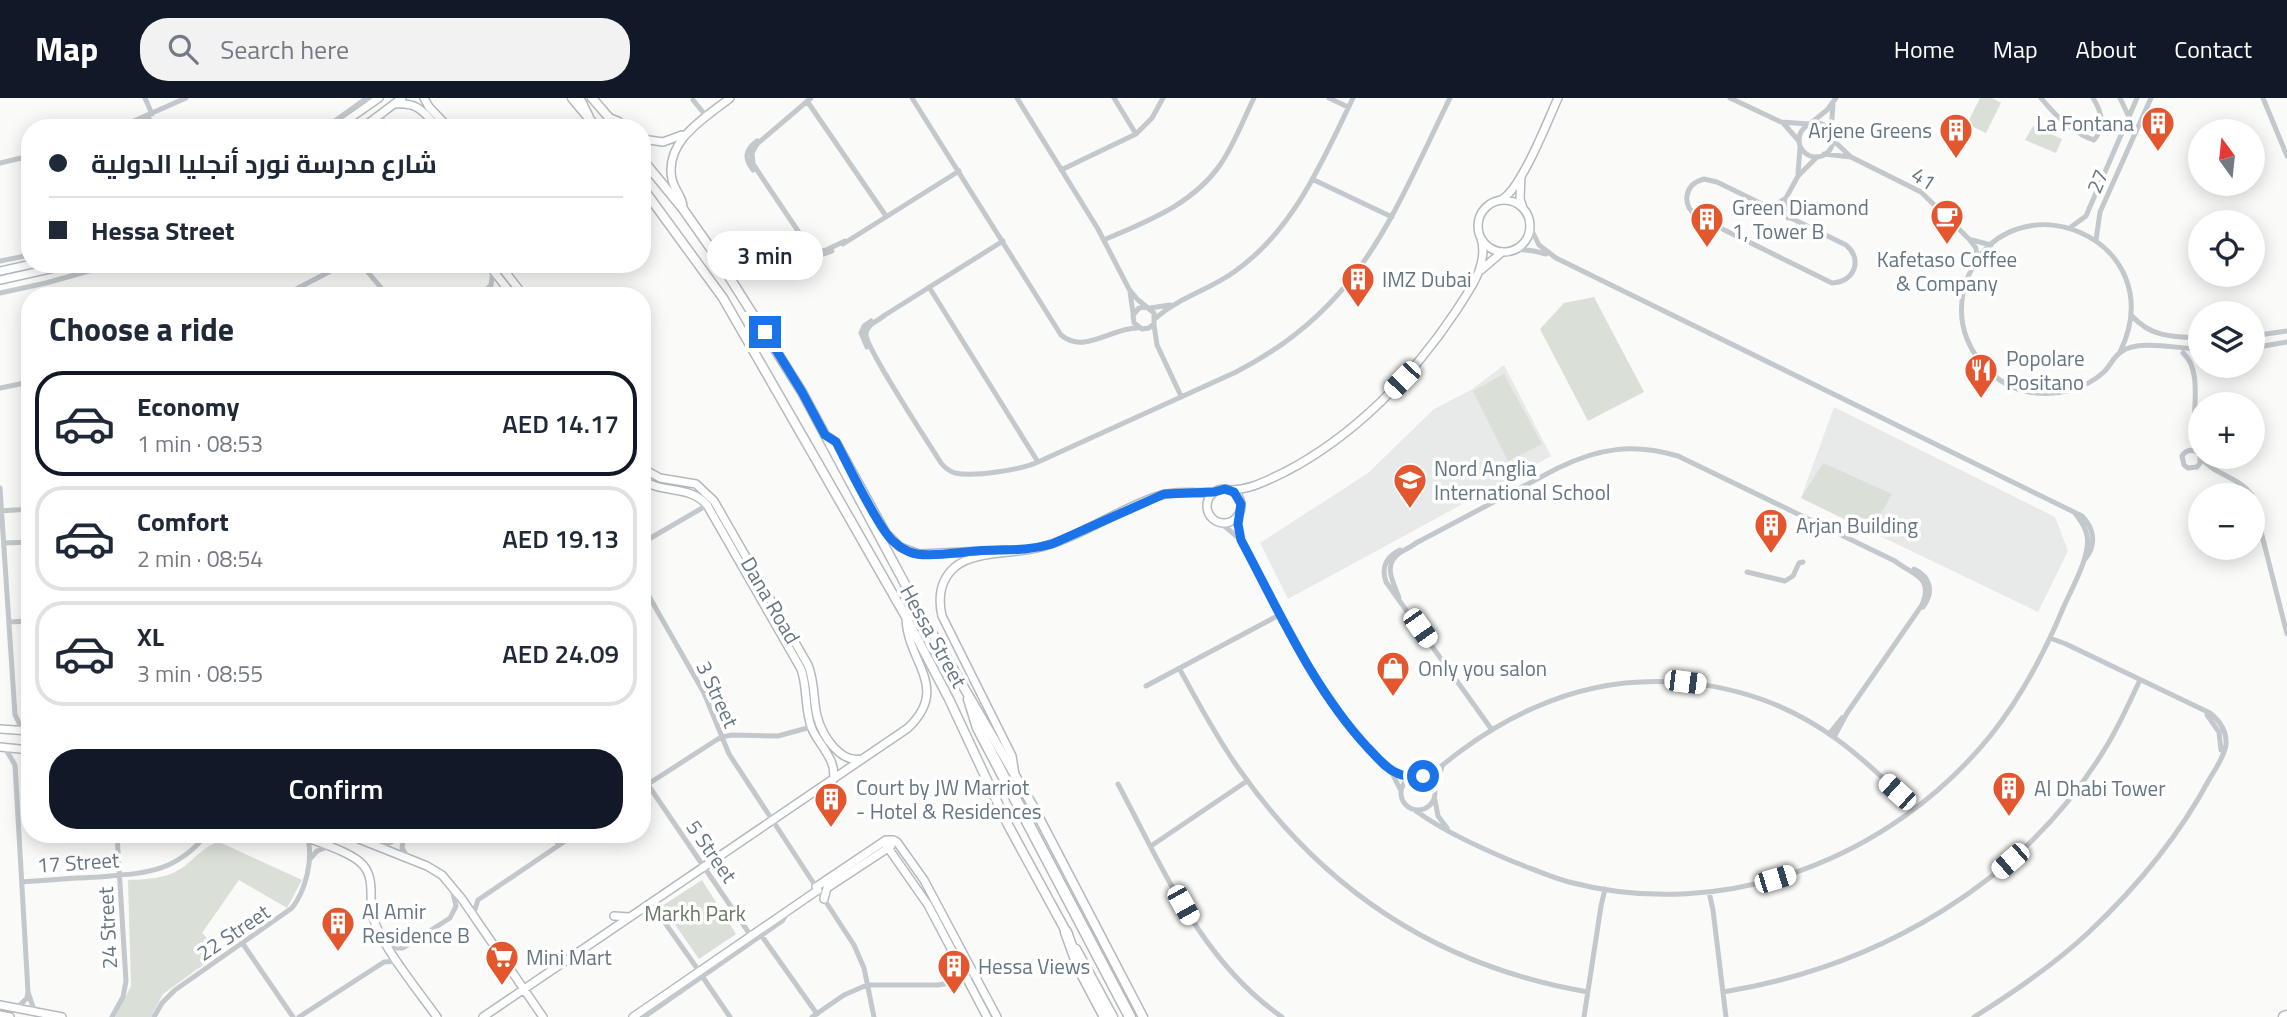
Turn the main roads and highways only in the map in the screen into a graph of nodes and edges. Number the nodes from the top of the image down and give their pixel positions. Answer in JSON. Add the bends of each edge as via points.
{"nodes":[{"id":1,"x":572,"y":98,"type":"edge"},
{"id":2,"x":592,"y":98,"type":"edge"},
{"id":3,"x":590,"y":119,"type":"edge"},
{"id":4,"x":611,"y":119,"type":"edge"},
{"id":5,"x":651,"y":170,"type":"edge"},
{"id":6,"x":651,"y":199,"type":"edge"},
{"id":7,"x":969,"y":699,"type":"junction"},
{"id":8,"x":1066,"y":932,"type":"junction"},
{"id":9,"x":1105,"y":1017,"type":"edge"},
{"id":10,"x":1113,"y":1017,"type":"edge"},
{"id":11,"x":1130,"y":1017,"type":"edge"},
{"id":12,"x":1143,"y":1017,"type":"edge"}],
"edges":[{"from":1,"to":3,"type":"main road"},
{"from":2,"to":4,"type":"main road"},
{"from":5,"to":7,"type":"main road","name":"Hessa Street","via":[[752,311],[802,392]]},
{"from":6,"to":8,"type":"main road","name":"Hessa Street","via":[[723,298],[906,617]]},
{"from":7,"to":11,"type":"highway","via":[[978,728]]},
{"from":7,"to":12,"type":"main road","name":"Hessa Street","via":[[1015,775]]},
{"from":8,"to":9,"type":"highway"},
{"from":8,"to":10,"type":"main road","name":"Hessa Street"}]}
